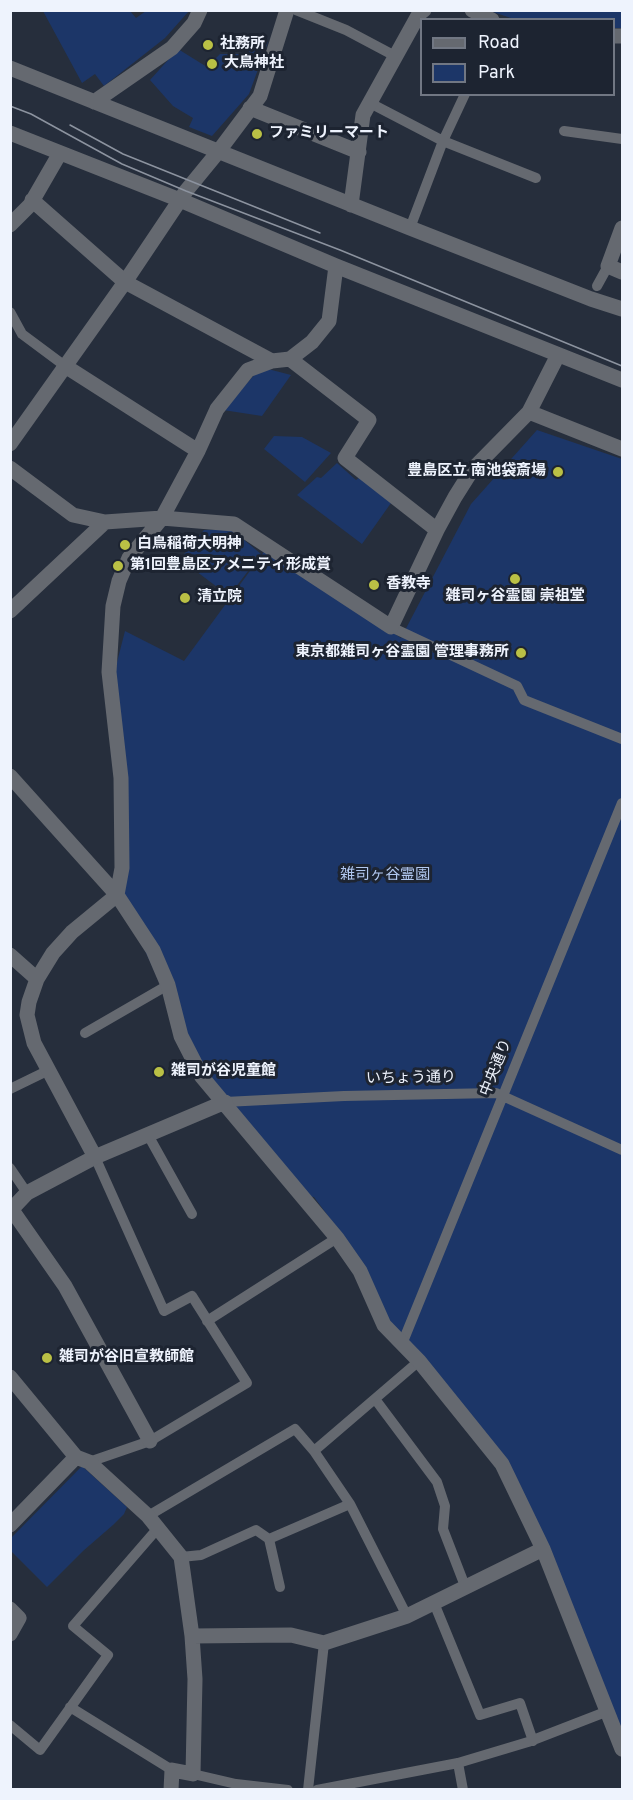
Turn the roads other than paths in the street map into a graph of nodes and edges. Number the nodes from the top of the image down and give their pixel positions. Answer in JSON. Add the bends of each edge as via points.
{"nodes":[{"id":1,"x":200,"y":10,"type":"edge"},
{"id":2,"x":287,"y":10,"type":"edge"},
{"id":3,"x":296,"y":10,"type":"edge"},
{"id":4,"x":424,"y":10,"type":"edge"},
{"id":5,"x":472,"y":10,"type":"edge"},
{"id":6,"x":488,"y":18,"type":"edge"},
{"id":7,"x":395,"y":56,"type":"junction"},
{"id":8,"x":10,"y":68,"type":"edge"},
{"id":9,"x":464,"y":96,"type":"edge"},
{"id":10,"x":94,"y":102,"type":"junction"},
{"id":11,"x":370,"y":103,"type":"junction"},
{"id":12,"x":250,"y":108,"type":"junction"},
{"id":13,"x":564,"y":131,"type":"dead end"},
{"id":14,"x":10,"y":133,"type":"edge"},
{"id":15,"x":622,"y":139,"type":"edge"},
{"id":16,"x":443,"y":141,"type":"junction"},
{"id":17,"x":218,"y":152,"type":"junction"},
{"id":18,"x":359,"y":152,"type":"junction"},
{"id":19,"x":60,"y":153,"type":"junction"},
{"id":20,"x":537,"y":178,"type":"dead end"},
{"id":21,"x":32,"y":200,"type":"junction"},
{"id":22,"x":180,"y":201,"type":"junction"},
{"id":23,"x":351,"y":205,"type":"junction"},
{"id":24,"x":10,"y":225,"type":"edge"},
{"id":25,"x":410,"y":228,"type":"junction"},
{"id":26,"x":622,"y":228,"type":"edge"},
{"id":27,"x":336,"y":266,"type":"junction"},
{"id":28,"x":608,"y":266,"type":"junction"},
{"id":29,"x":622,"y":272,"type":"edge"},
{"id":30,"x":126,"y":282,"type":"junction"},
{"id":31,"x":597,"y":286,"type":"dead end"},
{"id":32,"x":622,"y":309,"type":"edge"},
{"id":33,"x":10,"y":312,"type":"edge"},
{"id":34,"x":558,"y":355,"type":"junction"},
{"id":35,"x":290,"y":359,"type":"junction"},
{"id":36,"x":272,"y":361,"type":"junction"},
{"id":37,"x":65,"y":366,"type":"junction"},
{"id":38,"x":622,"y":380,"type":"edge"},
{"id":39,"x":529,"y":412,"type":"junction"},
{"id":40,"x":10,"y":444,"type":"edge"},
{"id":41,"x":622,"y":449,"type":"edge"},
{"id":42,"x":198,"y":451,"type":"junction"},
{"id":43,"x":10,"y":468,"type":"edge"},
{"id":44,"x":162,"y":518,"type":"junction"},
{"id":45,"x":105,"y":522,"type":"junction"},
{"id":46,"x":437,"y":530,"type":"junction"},
{"id":47,"x":12,"y":607,"type":"edge"},
{"id":48,"x":391,"y":627,"type":"junction"},
{"id":49,"x":622,"y":739,"type":"edge"},
{"id":50,"x":10,"y":776,"type":"edge"},
{"id":51,"x":622,"y":803,"type":"edge"},
{"id":52,"x":117,"y":895,"type":"junction"},
{"id":53,"x":13,"y":963,"type":"edge"},
{"id":54,"x":37,"y":979,"type":"junction"},
{"id":55,"x":168,"y":985,"type":"junction"},
{"id":56,"x":86,"y":1033,"type":"dead end"},
{"id":57,"x":47,"y":1071,"type":"junction"},
{"id":58,"x":10,"y":1089,"type":"edge"},
{"id":59,"x":502,"y":1095,"type":"junction"},
{"id":60,"x":225,"y":1102,"type":"junction"},
{"id":61,"x":148,"y":1135,"type":"junction"},
{"id":62,"x":622,"y":1150,"type":"edge"},
{"id":63,"x":95,"y":1157,"type":"junction"},
{"id":64,"x":10,"y":1168,"type":"edge"},
{"id":65,"x":27,"y":1193,"type":"junction"},
{"id":66,"x":11,"y":1210,"type":"edge"},
{"id":67,"x":192,"y":1214,"type":"dead end"},
{"id":68,"x":337,"y":1238,"type":"junction"},
{"id":69,"x":207,"y":1321,"type":"junction"},
{"id":70,"x":402,"y":1344,"type":"junction"},
{"id":71,"x":419,"y":1360,"type":"junction"},
{"id":72,"x":10,"y":1377,"type":"edge"},
{"id":73,"x":375,"y":1399,"type":"junction"},
{"id":74,"x":150,"y":1441,"type":"junction"},
{"id":75,"x":314,"y":1451,"type":"junction"},
{"id":76,"x":83,"y":1459,"type":"junction"},
{"id":77,"x":350,"y":1503,"type":"junction"},
{"id":78,"x":153,"y":1522,"type":"junction"},
{"id":79,"x":10,"y":1525,"type":"edge"},
{"id":80,"x":269,"y":1539,"type":"junction"},
{"id":81,"x":543,"y":1549,"type":"junction"},
{"id":82,"x":181,"y":1557,"type":"junction"},
{"id":83,"x":465,"y":1586,"type":"junction"},
{"id":84,"x":280,"y":1587,"type":"dead end"},
{"id":85,"x":434,"y":1603,"type":"junction"},
{"id":86,"x":10,"y":1609,"type":"edge"},
{"id":87,"x":407,"y":1616,"type":"junction"},
{"id":88,"x":10,"y":1634,"type":"edge"},
{"id":89,"x":192,"y":1636,"type":"junction"},
{"id":90,"x":324,"y":1642,"type":"junction"},
{"id":91,"x":70,"y":1707,"type":"junction"},
{"id":92,"x":608,"y":1711,"type":"junction"},
{"id":93,"x":10,"y":1725,"type":"edge"},
{"id":94,"x":532,"y":1741,"type":"junction"},
{"id":95,"x":622,"y":1749,"type":"edge"},
{"id":96,"x":458,"y":1763,"type":"junction"},
{"id":97,"x":172,"y":1770,"type":"junction"},
{"id":98,"x":193,"y":1774,"type":"junction"},
{"id":99,"x":171,"y":1790,"type":"edge"},
{"id":100,"x":288,"y":1790,"type":"edge"},
{"id":101,"x":308,"y":1790,"type":"edge"},
{"id":102,"x":317,"y":1790,"type":"edge"},
{"id":103,"x":463,"y":1790,"type":"edge"}],
"edges":[{"from":1,"to":10,"type":"street","via":[[172,48]]},
{"from":2,"to":12,"type":"street","via":[[260,96]]},
{"from":3,"to":7,"type":"lane"},
{"from":4,"to":7,"type":"street"},
{"from":5,"to":6,"type":"street"},
{"from":7,"to":11,"type":"street"},
{"from":8,"to":10,"type":"street"},
{"from":9,"to":16,"type":"lane"},
{"from":10,"to":17,"type":"street"},
{"from":11,"to":16,"type":"lane"},
{"from":11,"to":18,"type":"street","via":[[363,115]]},
{"from":12,"to":17,"type":"street"},
{"from":12,"to":18,"type":"street"},
{"from":13,"to":15,"type":"lane"},
{"from":14,"to":19,"type":"street"},
{"from":16,"to":20,"type":"lane"},
{"from":16,"to":25,"type":"lane"},
{"from":17,"to":22,"type":"street"},
{"from":17,"to":23,"type":"street"},
{"from":18,"to":23,"type":"street"},
{"from":19,"to":21,"type":"street"},
{"from":19,"to":22,"type":"street"},
{"from":21,"to":24,"type":"street"},
{"from":21,"to":30,"type":"street"},
{"from":22,"to":27,"type":"street"},
{"from":22,"to":30,"type":"street"},
{"from":23,"to":25,"type":"street"},
{"from":25,"to":32,"type":"street"},
{"from":26,"to":28,"type":"street"},
{"from":27,"to":34,"type":"street"},
{"from":27,"to":35,"type":"street","via":[[329,321],[312,342]]},
{"from":28,"to":29,"type":"street"},
{"from":28,"to":31,"type":"lane"},
{"from":30,"to":36,"type":"street"},
{"from":30,"to":37,"type":"street"},
{"from":33,"to":37,"type":"lane","via":[[22,334]]},
{"from":34,"to":38,"type":"street"},
{"from":34,"to":39,"type":"street"},
{"from":35,"to":36,"type":"street"},
{"from":35,"to":46,"type":"street","via":[[369,420],[345,458]]},
{"from":36,"to":42,"type":"street","via":[[248,370],[217,409]]},
{"from":37,"to":40,"type":"street"},
{"from":37,"to":42,"type":"street"},
{"from":39,"to":41,"type":"street"},
{"from":39,"to":46,"type":"street","via":[[472,470]]},
{"from":42,"to":44,"type":"street"},
{"from":43,"to":45,"type":"street","via":[[73,515]]},
{"from":44,"to":45,"type":"street"},
{"from":44,"to":48,"type":"street","via":[[234,524]]},
{"from":44,"to":52,"type":"street","via":[[129,558],[113,606],[109,672],[121,778],[122,867]]},
{"from":45,"to":47,"type":"street"},
{"from":46,"to":48,"type":"street"},
{"from":48,"to":49,"type":"lane","via":[[517,686],[524,700]]},
{"from":50,"to":52,"type":"street"},
{"from":51,"to":59,"type":"lane","name":"中央通り"},
{"from":52,"to":54,"type":"street","via":[[72,932]]},
{"from":52,"to":55,"type":"street","via":[[153,950]]},
{"from":53,"to":54,"type":"street"},
{"from":54,"to":57,"type":"street","via":[[27,1015]]},
{"from":55,"to":56,"type":"lane"},
{"from":55,"to":60,"type":"street","via":[[187,1050],[202,1077]]},
{"from":57,"to":58,"type":"lane"},
{"from":57,"to":63,"type":"street"},
{"from":59,"to":60,"type":"lane","name":"いちょう通り","via":[[379,1095]]},
{"from":59,"to":62,"type":"lane","name":"いちょう通り"},
{"from":59,"to":70,"type":"lane","name":"中央通り"},
{"from":60,"to":61,"type":"street"},
{"from":60,"to":68,"type":"street"},
{"from":61,"to":63,"type":"street"},
{"from":61,"to":67,"type":"lane"},
{"from":63,"to":65,"type":"street"},
{"from":63,"to":69,"type":"lane","via":[[164,1311],[192,1296]]},
{"from":64,"to":65,"type":"lane"},
{"from":65,"to":66,"type":"street"},
{"from":66,"to":74,"type":"street","via":[[65,1286]]},
{"from":68,"to":69,"type":"lane"},
{"from":68,"to":70,"type":"street","via":[[360,1271],[384,1325]]},
{"from":69,"to":74,"type":"lane","via":[[247,1383]]},
{"from":70,"to":71,"type":"street"},
{"from":71,"to":73,"type":"lane"},
{"from":71,"to":81,"type":"street","via":[[502,1464]]},
{"from":72,"to":76,"type":"street"},
{"from":73,"to":75,"type":"lane"},
{"from":73,"to":83,"type":"lane","via":[[437,1482],[446,1506],[443,1529]]},
{"from":74,"to":76,"type":"lane"},
{"from":75,"to":77,"type":"lane"},
{"from":75,"to":78,"type":"lane","via":[[295,1429]]},
{"from":76,"to":78,"type":"street"},
{"from":76,"to":79,"type":"street"},
{"from":77,"to":80,"type":"lane"},
{"from":77,"to":87,"type":"lane"},
{"from":78,"to":82,"type":"street"},
{"from":78,"to":91,"type":"lane","via":[[73,1626],[108,1655]]},
{"from":80,"to":82,"type":"lane","via":[[256,1530],[201,1555]]},
{"from":80,"to":84,"type":"lane"},
{"from":81,"to":83,"type":"street"},
{"from":81,"to":92,"type":"street"},
{"from":82,"to":89,"type":"street"},
{"from":83,"to":85,"type":"street"},
{"from":85,"to":87,"type":"street"},
{"from":85,"to":94,"type":"lane","via":[[480,1715],[520,1703]]},
{"from":86,"to":88,"type":"street","via":[[19,1618]]},
{"from":87,"to":90,"type":"street"},
{"from":89,"to":90,"type":"street","via":[[291,1635]]},
{"from":89,"to":98,"type":"street"},
{"from":90,"to":101,"type":"lane"},
{"from":91,"to":93,"type":"lane","via":[[40,1750]]},
{"from":91,"to":97,"type":"lane"},
{"from":92,"to":94,"type":"lane"},
{"from":92,"to":95,"type":"street"},
{"from":94,"to":96,"type":"lane"},
{"from":96,"to":102,"type":"lane"},
{"from":96,"to":103,"type":"lane"},
{"from":97,"to":98,"type":"street"},
{"from":97,"to":99,"type":"street"},
{"from":98,"to":100,"type":"lane"}]}
